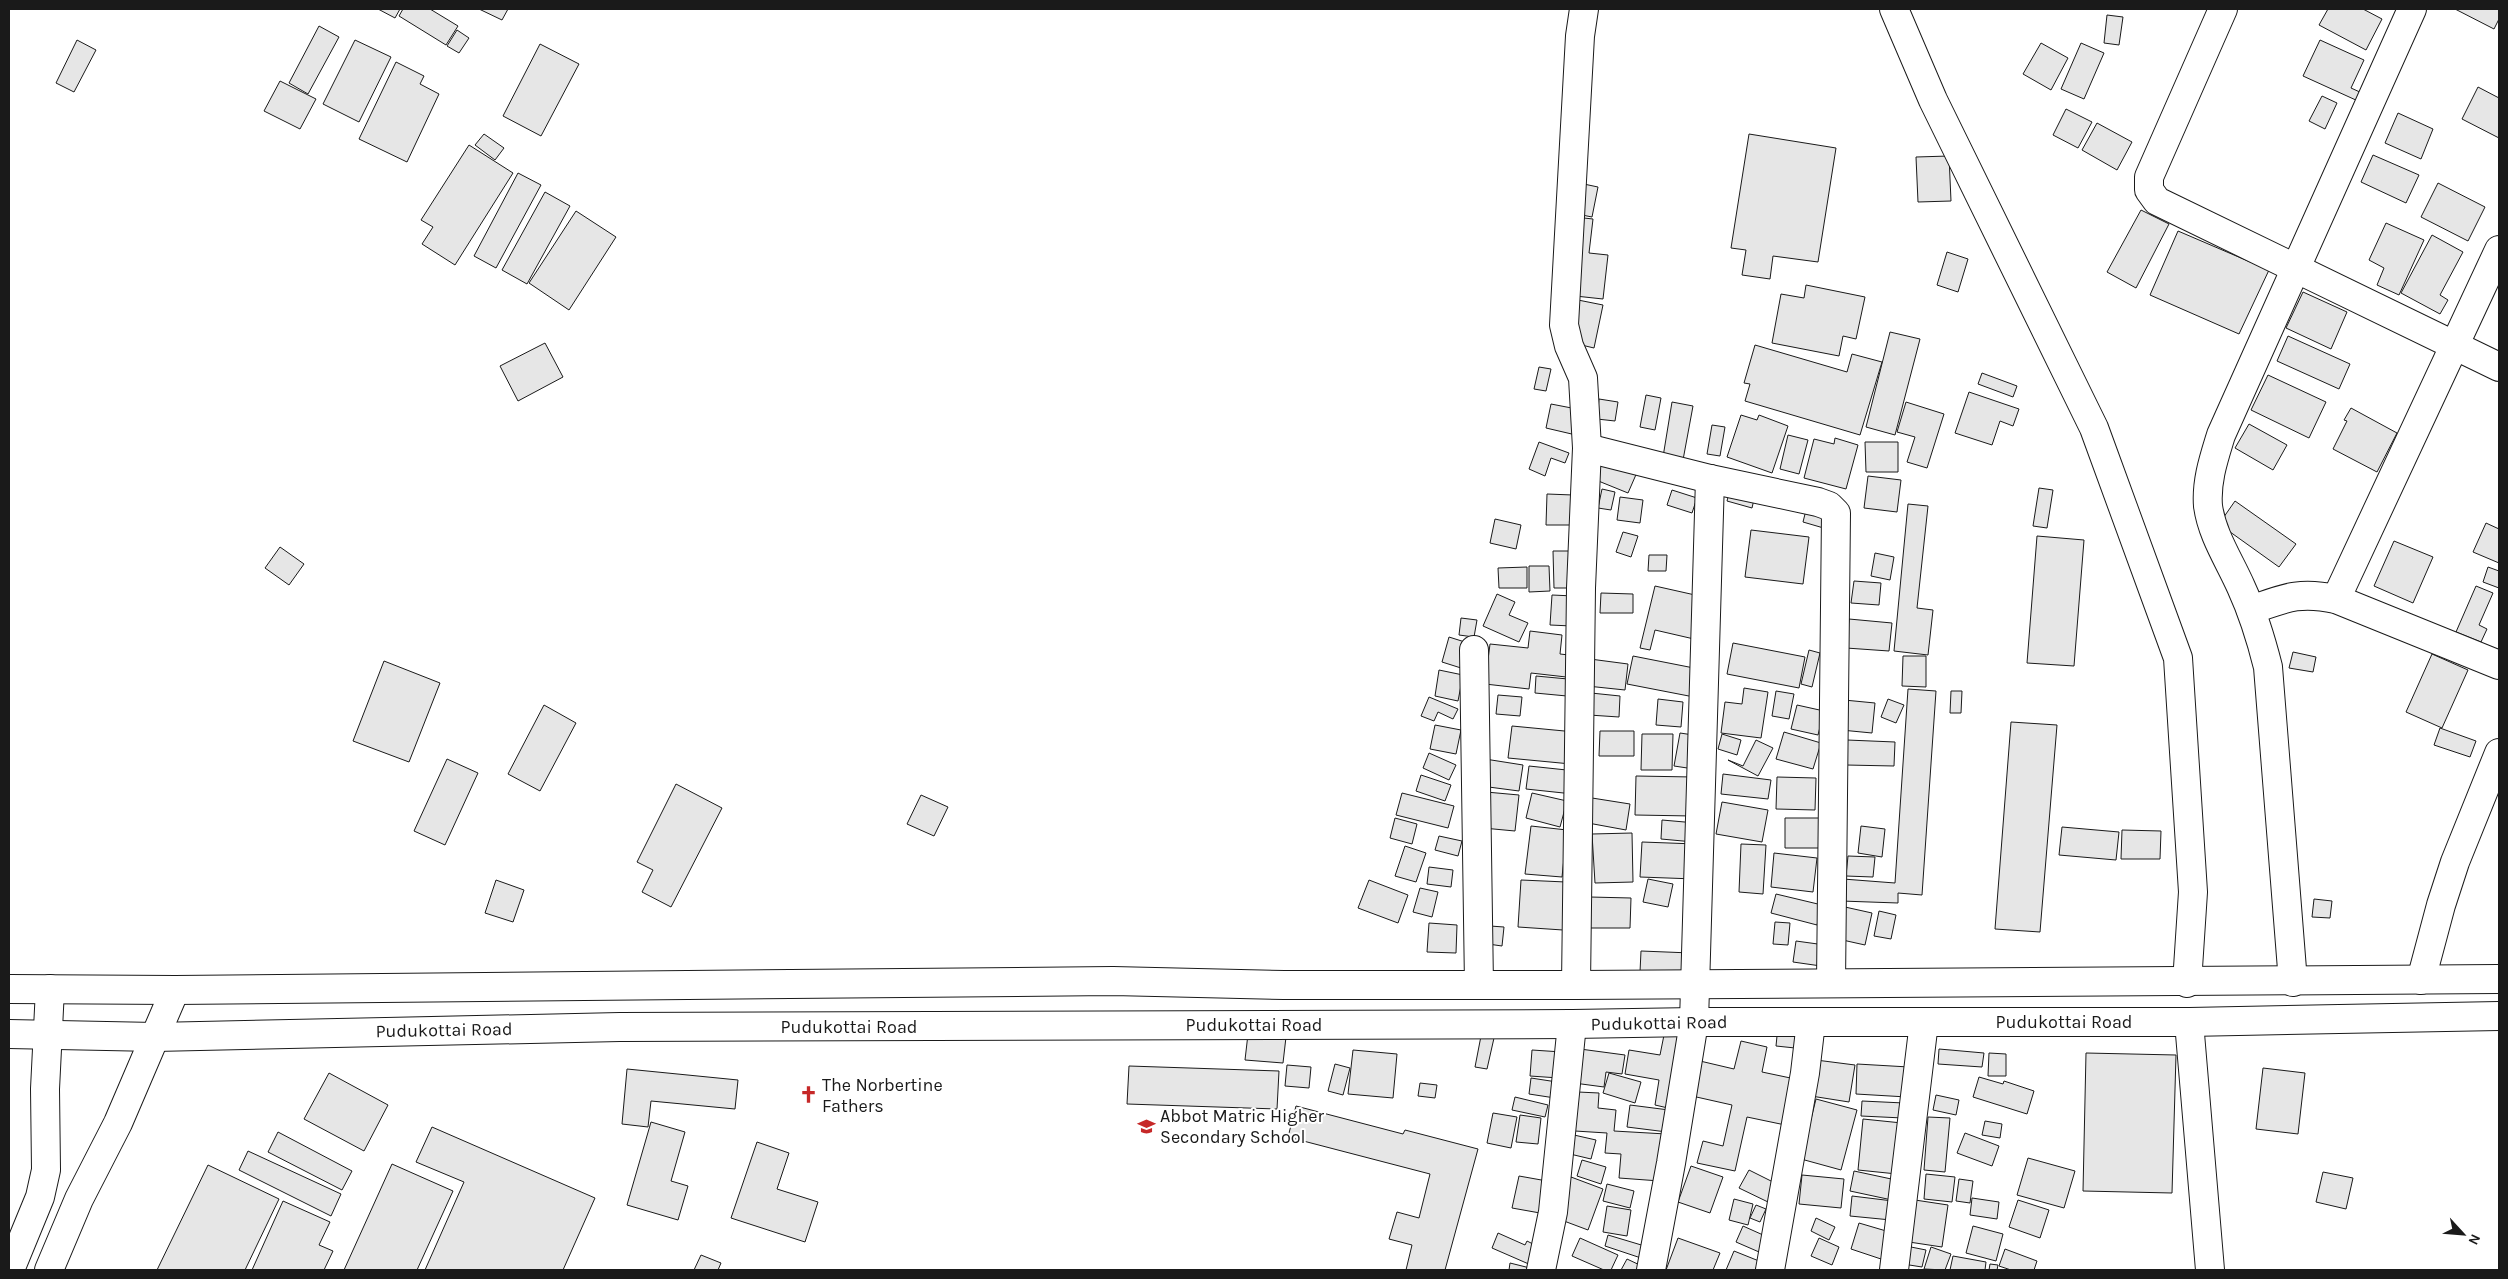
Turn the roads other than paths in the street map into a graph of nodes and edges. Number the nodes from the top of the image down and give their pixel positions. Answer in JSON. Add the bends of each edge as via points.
{"nodes":[{"id":1,"x":1584,"y":9,"type":"edge"},
{"id":2,"x":1894,"y":9,"type":"edge"},
{"id":3,"x":2223,"y":9,"type":"edge"},
{"id":4,"x":2412,"y":9,"type":"edge"},
{"id":5,"x":2499,"y":250,"type":"edge"},
{"id":6,"x":2297,"y":268,"type":"junction"},
{"id":7,"x":2454,"y":346,"type":"junction"},
{"id":8,"x":2499,"y":367,"type":"edge"},
{"id":9,"x":1587,"y":448,"type":"junction"},
{"id":10,"x":1710,"y":479,"type":"junction"},
{"id":11,"x":2336,"y":599,"type":"junction"},
{"id":12,"x":2251,"y":610,"type":"junction"},
{"id":13,"x":1474,"y":650,"type":"dead end"},
{"id":14,"x":2499,"y":665,"type":"edge"},
{"id":15,"x":2499,"y":753,"type":"edge"},
{"id":16,"x":2499,"y":979,"type":"edge"},
{"id":17,"x":2421,"y":980,"type":"junction"},
{"id":18,"x":1114,"y":981,"type":"junction"},
{"id":19,"x":2187,"y":982,"type":"junction"},
{"id":20,"x":2293,"y":982,"type":"junction"},
{"id":21,"x":1697,"y":983,"type":"junction"},
{"id":22,"x":1831,"y":983,"type":"junction"},
{"id":23,"x":1479,"y":985,"type":"junction"},
{"id":24,"x":1576,"y":985,"type":"junction"},
{"id":25,"x":9,"y":989,"type":"edge"},
{"id":26,"x":50,"y":989,"type":"junction"},
{"id":27,"x":175,"y":990,"type":"junction"},
{"id":28,"x":2499,"y":1016,"type":"edge"},
{"id":29,"x":1694,"y":1022,"type":"junction"},
{"id":30,"x":1811,"y":1022,"type":"junction"},
{"id":31,"x":1924,"y":1022,"type":"junction"},
{"id":32,"x":2189,"y":1022,"type":"junction"},
{"id":33,"x":1572,"y":1024,"type":"junction"},
{"id":34,"x":1117,"y":1025,"type":"junction"},
{"id":35,"x":9,"y":1034,"type":"edge"},
{"id":36,"x":47,"y":1036,"type":"junction"},
{"id":37,"x":154,"y":1037,"type":"junction"},
{"id":38,"x":10,"y":1270,"type":"edge"},
{"id":39,"x":49,"y":1270,"type":"edge"},
{"id":40,"x":1542,"y":1270,"type":"edge"},
{"id":41,"x":1650,"y":1270,"type":"edge"},
{"id":42,"x":1770,"y":1270,"type":"edge"},
{"id":43,"x":1894,"y":1270,"type":"edge"},
{"id":44,"x":2210,"y":1270,"type":"edge"}],
"edges":[{"from":1,"to":9,"type":"main road","via":[[1564,325],[1583,378]]},
{"from":2,"to":19,"type":"main road","via":[[1932,100],[2094,428],[2178,658],[2193,892]]},
{"from":3,"to":6,"type":"main road","via":[[2149,177],[2149,190],[2157,201]]},
{"from":4,"to":6,"type":"main road"},
{"from":5,"to":7,"type":"main road"},
{"from":6,"to":7,"type":"main road"},
{"from":6,"to":12,"type":"main road","via":[[2221,435],[2209,477],[2208,506],[2216,536]]},
{"from":7,"to":8,"type":"main road"},
{"from":7,"to":11,"type":"main road"},
{"from":9,"to":10,"type":"main road"},
{"from":9,"to":24,"type":"main road","via":[[1581,588]]},
{"from":10,"to":21,"type":"main road"},
{"from":10,"to":22,"type":"main road","via":[[1818,502],[1830,506],[1836,513]]},
{"from":11,"to":12,"type":"main road","via":[[2316,594],[2294,595]]},
{"from":11,"to":14,"type":"main road"},
{"from":12,"to":20,"type":"main road","via":[[2268,667]]},
{"from":13,"to":23,"type":"main road"},
{"from":15,"to":17,"type":"main road","via":[[2455,862]]},
{"from":16,"to":17,"type":"main road"},
{"from":17,"to":20,"type":"main road"},
{"from":18,"to":23,"type":"main road"},
{"from":18,"to":27,"type":"main road"},
{"from":18,"to":34,"type":"main road"},
{"from":19,"to":20,"type":"main road"},
{"from":19,"to":22,"type":"main road"},
{"from":21,"to":22,"type":"main road"},
{"from":21,"to":24,"type":"main road"},
{"from":21,"to":29,"type":"main road"},
{"from":23,"to":24,"type":"main road"},
{"from":25,"to":26,"type":"main road"},
{"from":26,"to":27,"type":"main road"},
{"from":26,"to":36,"type":"main road"},
{"from":27,"to":37,"type":"main road"},
{"from":28,"to":32,"type":"main road","name":"Pudukottai Road"},
{"from":29,"to":30,"type":"main road","name":"Pudukottai Road"},
{"from":29,"to":33,"type":"main road","name":"Pudukottai Road"},
{"from":29,"to":41,"type":"main road","via":[[1672,1162]]},
{"from":30,"to":31,"type":"main road","name":"Pudukottai Road"},
{"from":30,"to":42,"type":"main road"},
{"from":31,"to":32,"type":"main road","name":"Pudukottai Road"},
{"from":31,"to":43,"type":"main road"},
{"from":32,"to":44,"type":"main road"},
{"from":33,"to":34,"type":"main road","name":"Pudukottai Road"},
{"from":33,"to":40,"type":"main road","via":[[1553,1212]]},
{"from":34,"to":37,"type":"main road","name":"Pudukottai Road","via":[[620,1027]]},
{"from":35,"to":36,"type":"main road","name":"Pudukottai Road"},
{"from":36,"to":37,"type":"main road","name":"Pudukottai Road"},
{"from":36,"to":38,"type":"main road","via":[[46,1170],[40,1197]]},
{"from":37,"to":39,"type":"main road","via":[[118,1123],[79,1199]]}]}
